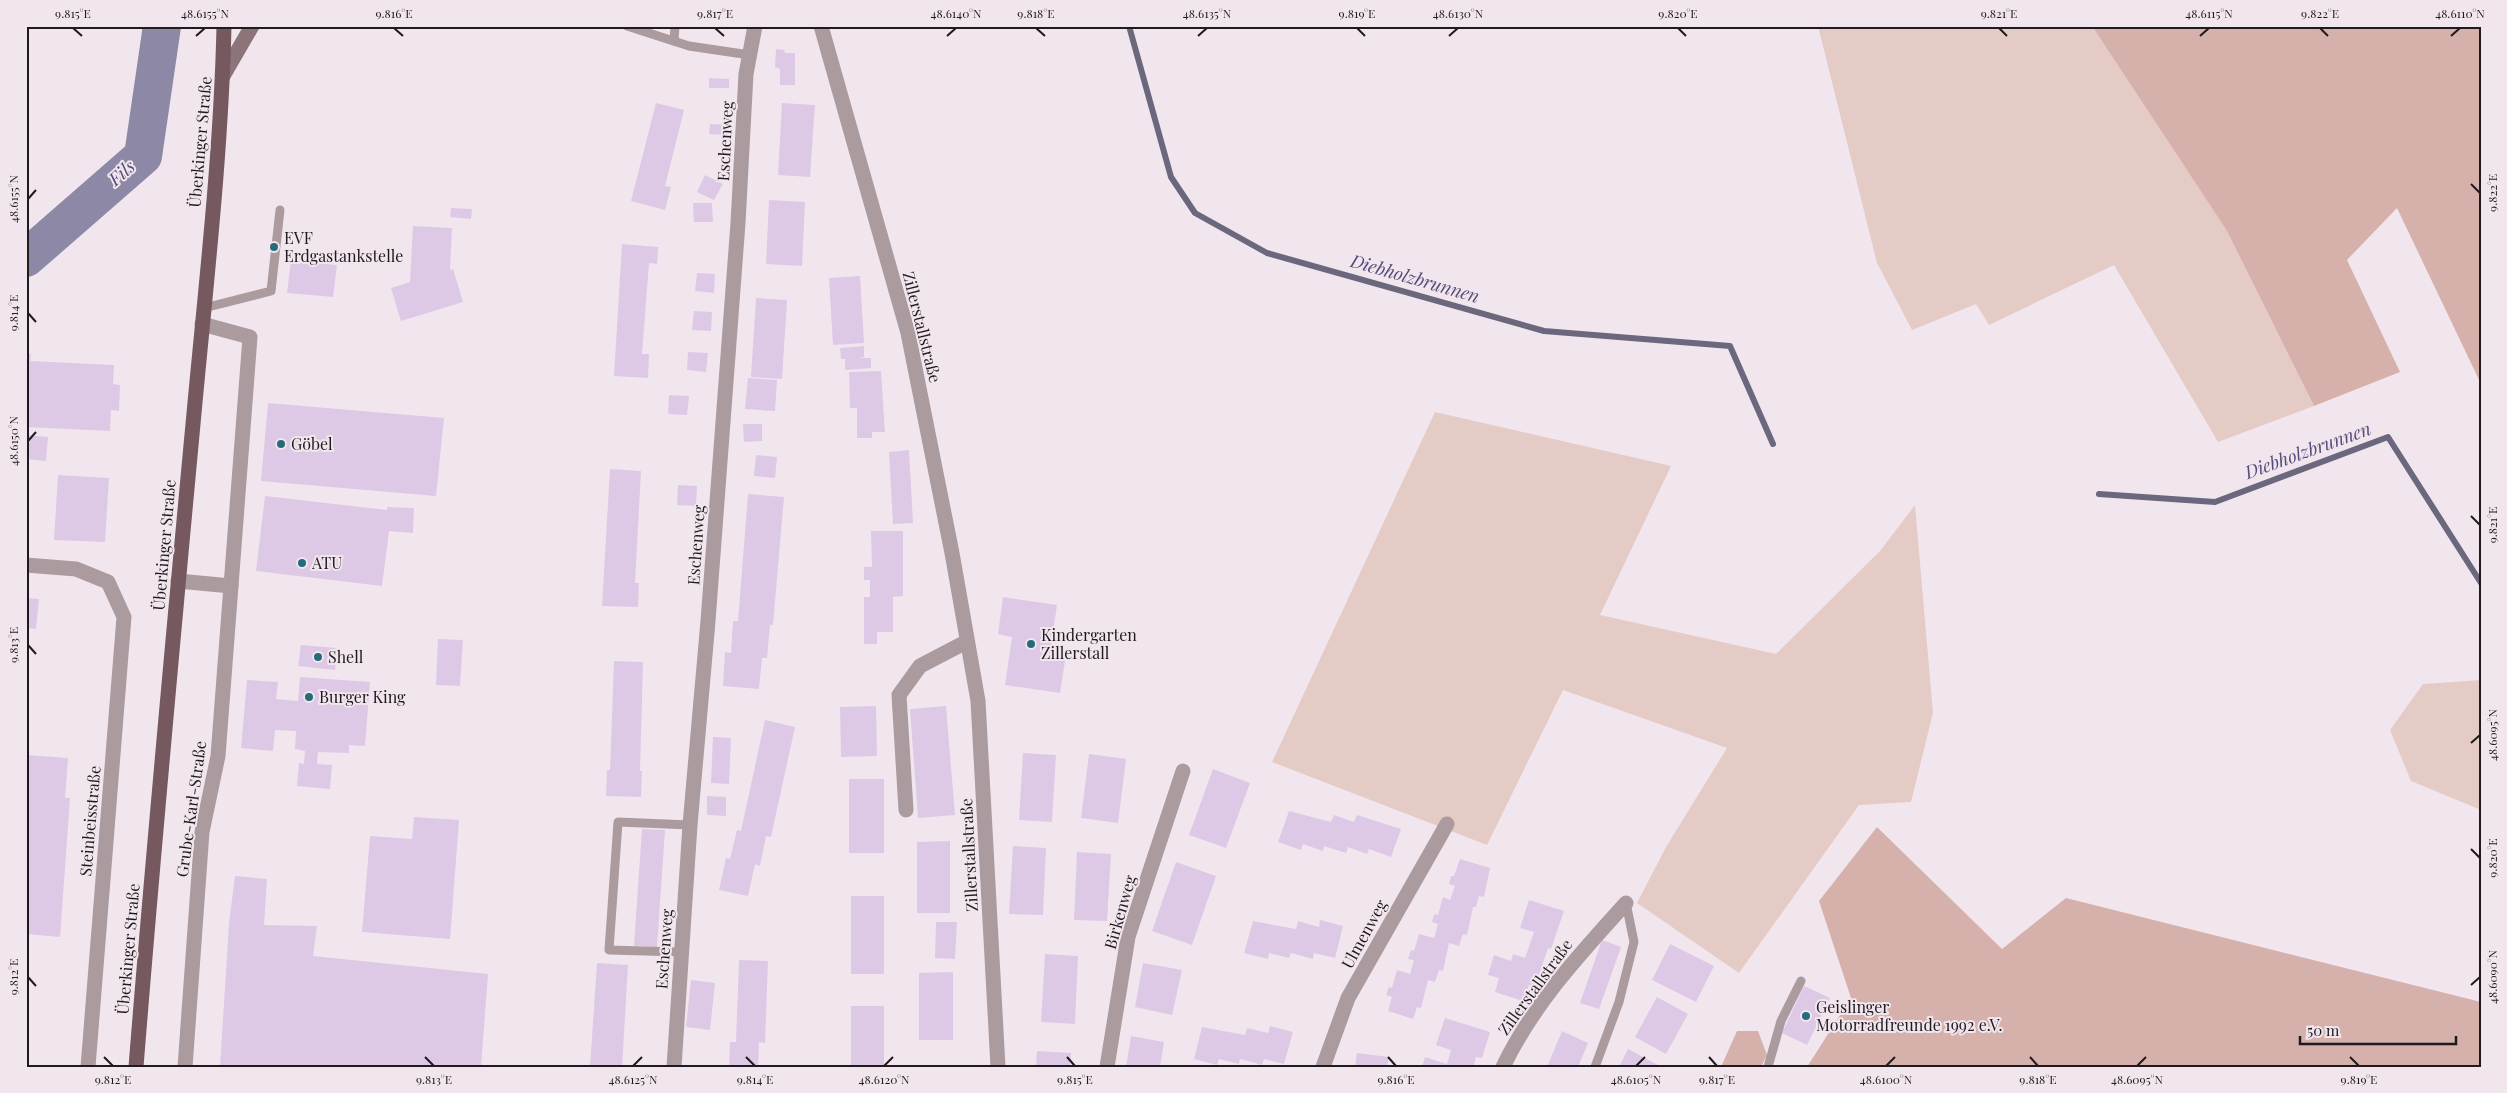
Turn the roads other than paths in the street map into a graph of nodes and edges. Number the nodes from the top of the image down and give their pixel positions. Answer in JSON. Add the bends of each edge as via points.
{"nodes":[{"id":1,"x":224,"y":26,"type":"edge"},
{"id":2,"x":252,"y":26,"type":"edge"},
{"id":3,"x":627,"y":26,"type":"edge"},
{"id":4,"x":675,"y":26,"type":"edge"},
{"id":5,"x":756,"y":26,"type":"edge"},
{"id":6,"x":821,"y":26,"type":"edge"},
{"id":7,"x":674,"y":41,"type":"junction"},
{"id":8,"x":750,"y":55,"type":"junction"},
{"id":9,"x":223,"y":76,"type":"junction"},
{"id":10,"x":280,"y":210,"type":"dead end"},
{"id":11,"x":204,"y":308,"type":"junction"},
{"id":12,"x":202,"y":324,"type":"junction"},
{"id":13,"x":26,"y":565,"type":"edge"},
{"id":14,"x":178,"y":581,"type":"junction"},
{"id":15,"x":230,"y":586,"type":"junction"},
{"id":16,"x":966,"y":642,"type":"junction"},
{"id":17,"x":1183,"y":771,"type":"dead end"},
{"id":18,"x":906,"y":810,"type":"dead end"},
{"id":19,"x":1446,"y":824,"type":"dead end"},
{"id":20,"x":690,"y":825,"type":"junction"},
{"id":21,"x":1626,"y":903,"type":"joint"},
{"id":22,"x":680,"y":952,"type":"junction"},
{"id":23,"x":1801,"y":981,"type":"dead end"},
{"id":24,"x":88,"y":1067,"type":"edge"},
{"id":25,"x":136,"y":1067,"type":"edge"},
{"id":26,"x":185,"y":1067,"type":"edge"},
{"id":27,"x":674,"y":1067,"type":"edge"},
{"id":28,"x":998,"y":1067,"type":"edge"},
{"id":29,"x":1107,"y":1067,"type":"edge"},
{"id":30,"x":1323,"y":1067,"type":"edge"},
{"id":31,"x":1503,"y":1067,"type":"edge"},
{"id":32,"x":1594,"y":1067,"type":"edge"},
{"id":33,"x":1768,"y":1067,"type":"edge"}],
"edges":[{"from":1,"to":9,"type":"main road","name":"Überkinger Straße"},
{"from":2,"to":9,"type":"main road"},
{"from":3,"to":7,"type":"lane"},
{"from":4,"to":7,"type":"lane"},
{"from":5,"to":8,"type":"street","name":"Eschenweg"},
{"from":6,"to":16,"type":"street","name":"Zillerstallstraße","via":[[908,333],[952,553]]},
{"from":7,"to":8,"type":"lane"},
{"from":8,"to":20,"type":"street","name":"Eschenweg","via":[[746,74],[738,223]]},
{"from":9,"to":11,"type":"main road","name":"Überkinger Straße"},
{"from":10,"to":11,"type":"lane","via":[[271,291]]},
{"from":11,"to":12,"type":"main road","name":"Überkinger Straße"},
{"from":12,"to":14,"type":"main road","name":"Überkinger Straße"},
{"from":12,"to":15,"type":"street","name":"Grube-Karl-Straße","via":[[250,337]]},
{"from":13,"to":24,"type":"street","name":"Steinbeisstraße","via":[[76,569],[108,582],[124,617]]},
{"from":14,"to":15,"type":"street"},
{"from":14,"to":25,"type":"main road","name":"Überkinger Straße"},
{"from":15,"to":26,"type":"street","name":"Grube-Karl-Straße","via":[[218,756],[202,832]]},
{"from":16,"to":18,"type":"street","via":[[920,666],[899,695]]},
{"from":16,"to":28,"type":"street","name":"Zillerstallstraße","via":[[978,701]]},
{"from":17,"to":29,"type":"street","name":"Birkenweg","via":[[1128,937]]},
{"from":19,"to":30,"type":"street","name":"Ulmenweg","via":[[1348,998]]},
{"from":20,"to":22,"type":"street","name":"Eschenweg"},
{"from":20,"to":22,"type":"lane","via":[[618,822],[609,950]]},
{"from":21,"to":31,"type":"street","name":"Zillerstallstraße","via":[[1566,968],[1517,1038]]},
{"from":21,"to":32,"type":"lane","name":"Zillerstallstraße","via":[[1634,942],[1619,1002]]},
{"from":22,"to":27,"type":"street","name":"Eschenweg"},
{"from":23,"to":33,"type":"lane","via":[[1780,1021]]}]}
